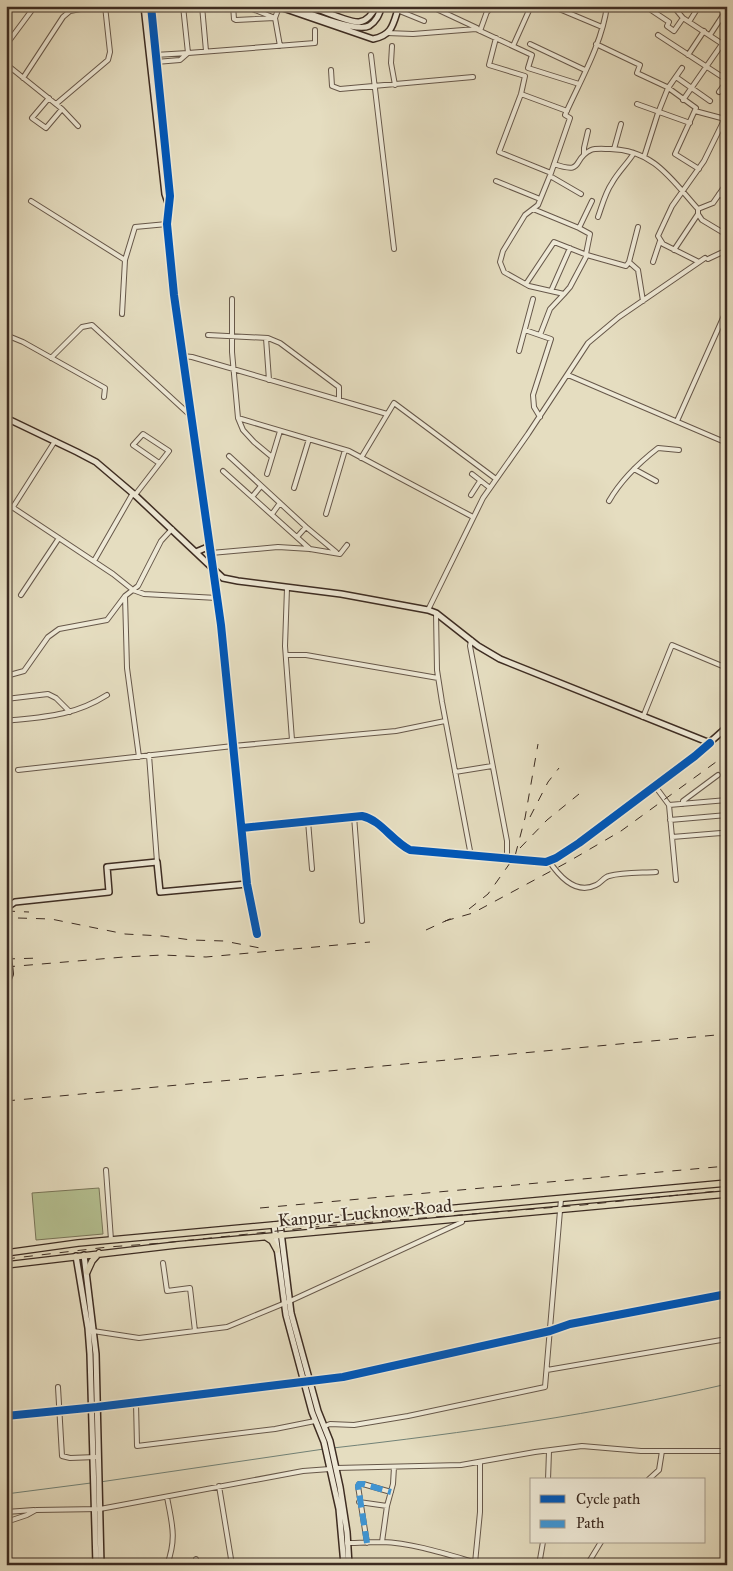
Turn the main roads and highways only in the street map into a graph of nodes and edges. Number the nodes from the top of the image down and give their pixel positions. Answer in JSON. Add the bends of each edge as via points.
{"nodes":[{"id":1,"x":727,"y":1183,"type":"edge"},
{"id":2,"x":727,"y":1194,"type":"edge"},
{"id":3,"x":412,"y":1212,"type":"junction"},
{"id":4,"x":358,"y":1217,"type":"junction"},
{"id":5,"x":413,"y":1224,"type":"junction"},
{"id":6,"x":358,"y":1228,"type":"junction"},
{"id":7,"x":264,"y":1237,"type":"junction"},
{"id":8,"x":46,"y":1247,"type":"junction"},
{"id":9,"x":277,"y":1250,"type":"road end"},
{"id":10,"x":6,"y":1253,"type":"edge"},
{"id":11,"x":99,"y":1253,"type":"junction"},
{"id":12,"x":48,"y":1260,"type":"junction"},
{"id":13,"x":6,"y":1265,"type":"edge"},
{"id":14,"x":87,"y":1272,"type":"road end"}],
"edges":[{"from":1,"to":3,"type":"main road","name":"Kanpur-Lucknow Road"},
{"from":2,"to":5,"type":"main road","name":"Kanpur-Lucknow Road"},
{"from":3,"to":4,"type":"main road","name":"Kanpur-Lucknow Road"},
{"from":3,"to":5,"type":"main road"},
{"from":4,"to":6,"type":"main road"},
{"from":4,"to":8,"type":"main road","name":"Kanpur-Lucknow Road"},
{"from":5,"to":6,"type":"main road","name":"Kanpur-Lucknow Road"},
{"from":6,"to":7,"type":"main road","name":"Kanpur-Lucknow Road"},
{"from":7,"to":9,"type":"main road"},
{"from":7,"to":11,"type":"main road","name":"Kanpur-Lucknow Road"},
{"from":8,"to":10,"type":"main road","name":"Kanpur-Lucknow Road"},
{"from":8,"to":12,"type":"main road"},
{"from":11,"to":12,"type":"main road","name":"Kanpur-Lucknow Road"},
{"from":11,"to":14,"type":"main road"},
{"from":12,"to":13,"type":"main road","name":"Kanpur-Lucknow Road"}]}
